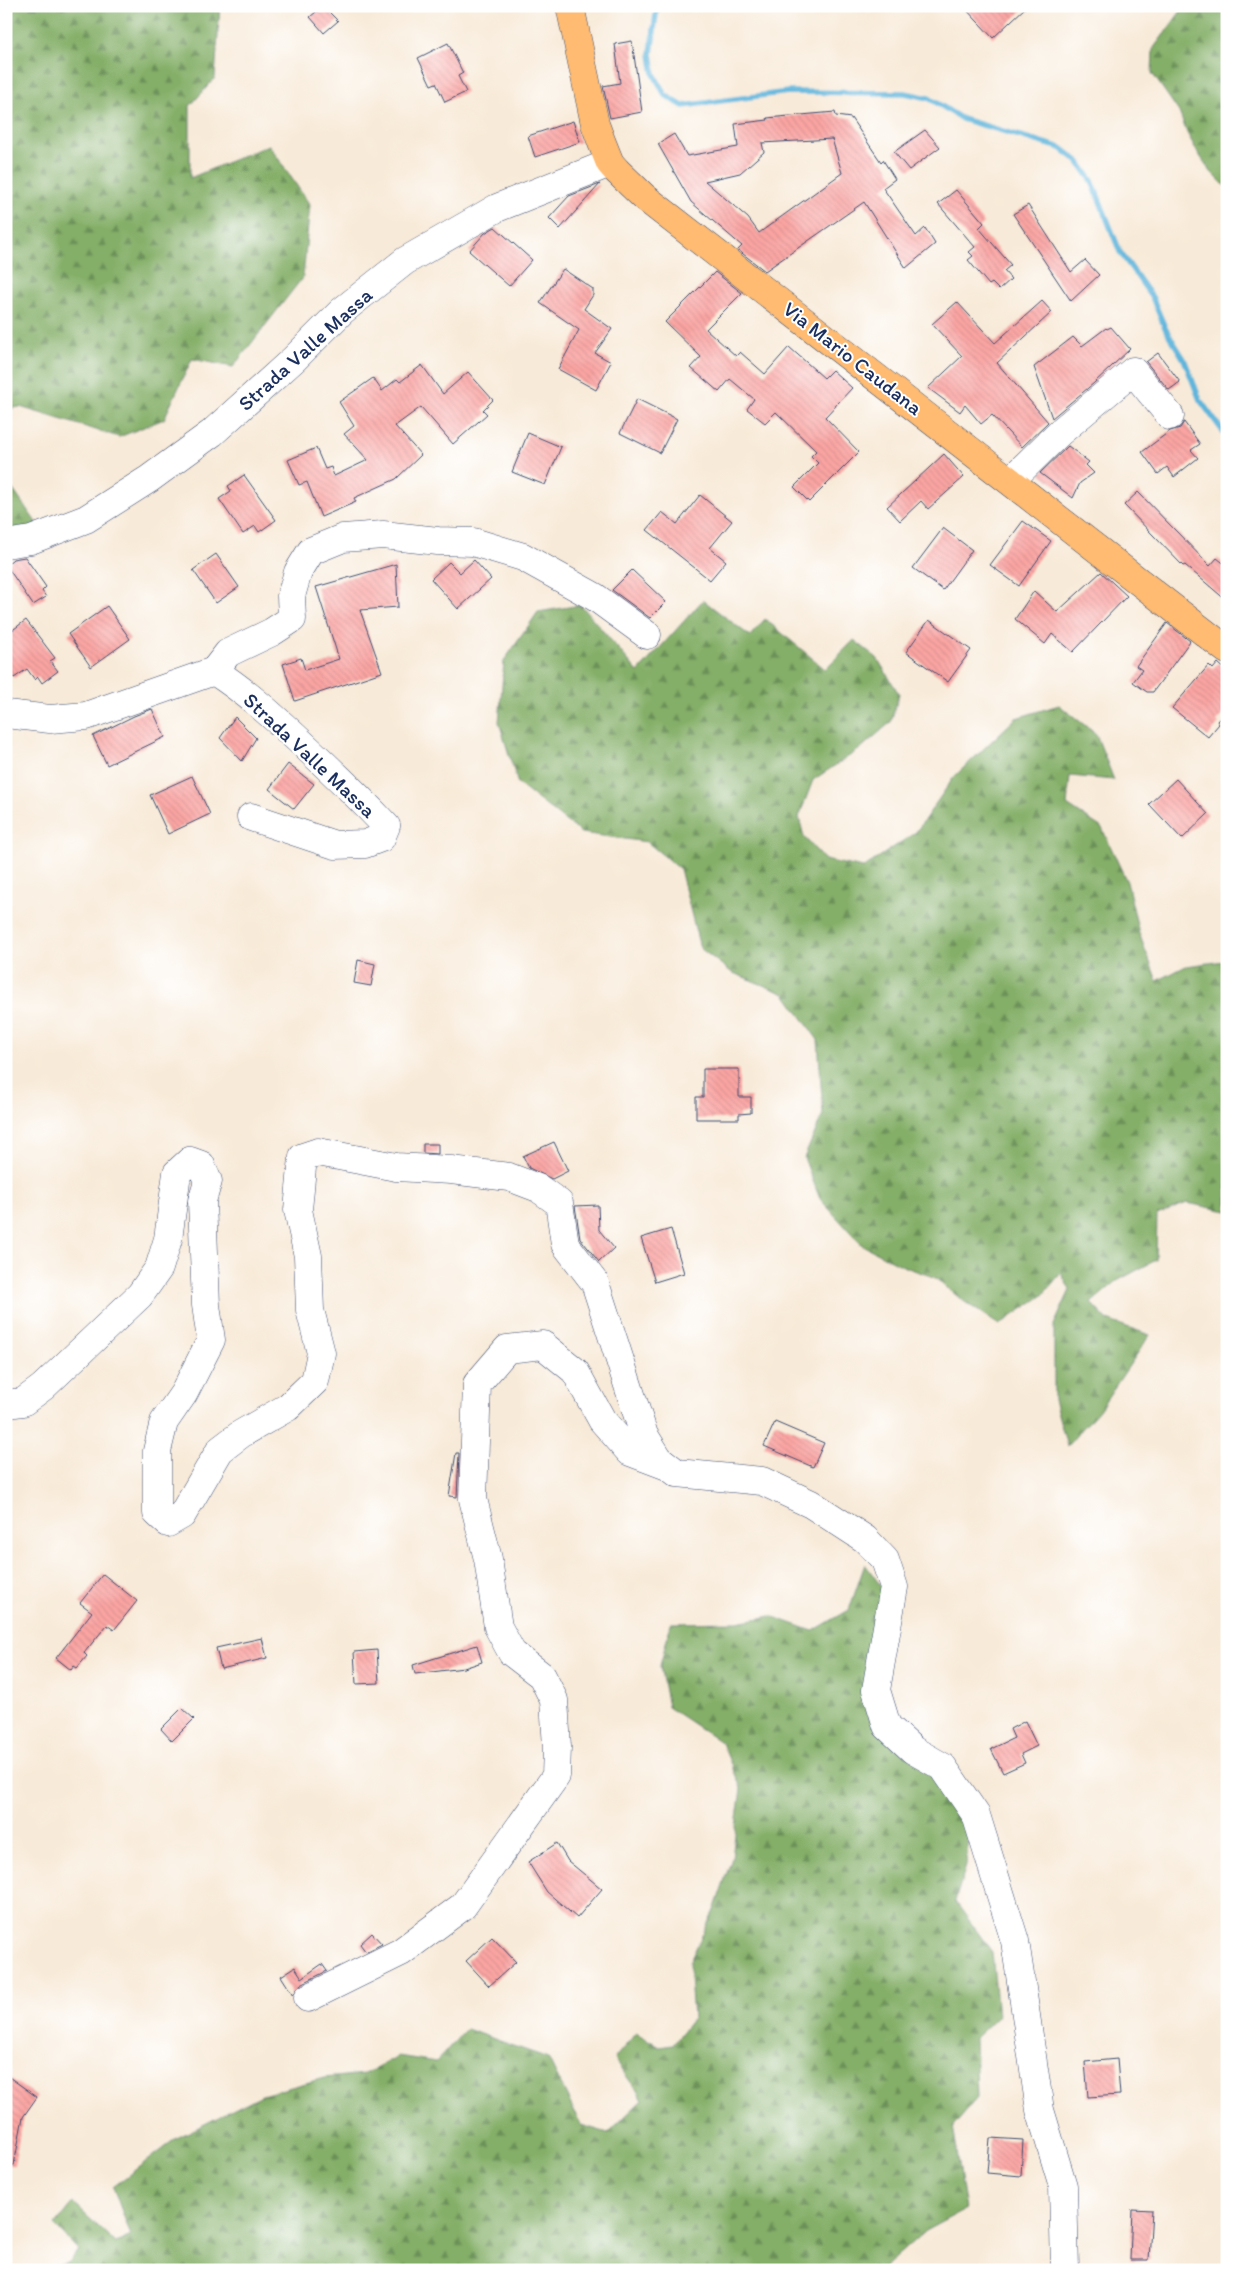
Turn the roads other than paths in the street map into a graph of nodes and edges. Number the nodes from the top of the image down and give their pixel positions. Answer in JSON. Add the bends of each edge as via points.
{"nodes":[{"id":1,"x":570,"y":6,"type":"edge"},
{"id":2,"x":610,"y":163,"type":"junction"},
{"id":3,"x":1170,"y":416,"type":"dead end"},
{"id":4,"x":1011,"y":480,"type":"junction"},
{"id":5,"x":6,"y":544,"type":"edge"},
{"id":6,"x":647,"y":636,"type":"dead end"},
{"id":7,"x":1227,"y":650,"type":"edge"},
{"id":8,"x":214,"y":671,"type":"junction"},
{"id":9,"x":6,"y":714,"type":"edge"},
{"id":10,"x":251,"y":817,"type":"dead end"},
{"id":11,"x":6,"y":1404,"type":"edge"},
{"id":12,"x":669,"y":1467,"type":"junction"},
{"id":13,"x":308,"y":1998,"type":"dead end"},
{"id":14,"x":1065,"y":2270,"type":"edge"}],
"edges":[{"from":1,"to":2,"type":"main road","name":"Via Mario Caudana","via":[[595,124]]},
{"from":2,"to":4,"type":"main road","name":"Via Mario Caudana","via":[[644,197]]},
{"from":2,"to":5,"type":"street","name":"Strada Valle Massa","via":[[497,208],[405,261],[342,311],[294,360],[212,433],[149,479],[86,520],[31,540]]},
{"from":3,"to":4,"type":"street","via":[[1133,371],[1059,433]]},
{"from":4,"to":7,"type":"main road","name":"Via Mario Caudana"},
{"from":6,"to":8,"type":"street","via":[[595,597],[560,576],[514,555],[473,542],[383,535],[344,538],[311,551],[298,572],[291,596],[292,619],[228,653]]},
{"from":8,"to":9,"type":"street","via":[[86,716],[50,719]]},
{"from":8,"to":10,"type":"street","name":"Strada Valle Massa","via":[[271,715],[386,826],[381,838],[365,844],[335,845]]},
{"from":11,"to":12,"type":"street","via":[[23,1402],[43,1387],[140,1295],[159,1268],[168,1239],[177,1173],[190,1161],[201,1165],[208,1181],[202,1201],[202,1224],[211,1340],[184,1393],[164,1422],[157,1451],[157,1513],[168,1523],[182,1515],[220,1450],[288,1407],[315,1381],[321,1353],[310,1310],[308,1256],[298,1210],[303,1157],[318,1152],[396,1167],[509,1177],[538,1188],[559,1202],[565,1244],[594,1283],[644,1435],[659,1459]]},
{"from":12,"to":13,"type":"street","via":[[630,1452],[602,1420],[575,1372],[543,1345],[507,1349],[477,1384],[473,1499],[488,1560],[498,1627],[512,1653],[542,1676],[554,1700],[556,1776],[463,1906],[401,1952]]},
{"from":12,"to":14,"type":"street","via":[[677,1473],[762,1481],[811,1504],[865,1539],[885,1560],[894,1587],[876,1690],[886,1726],[913,1750],[943,1767],[976,1815],[1015,1941],[1040,2110],[1063,2186]]}]}
